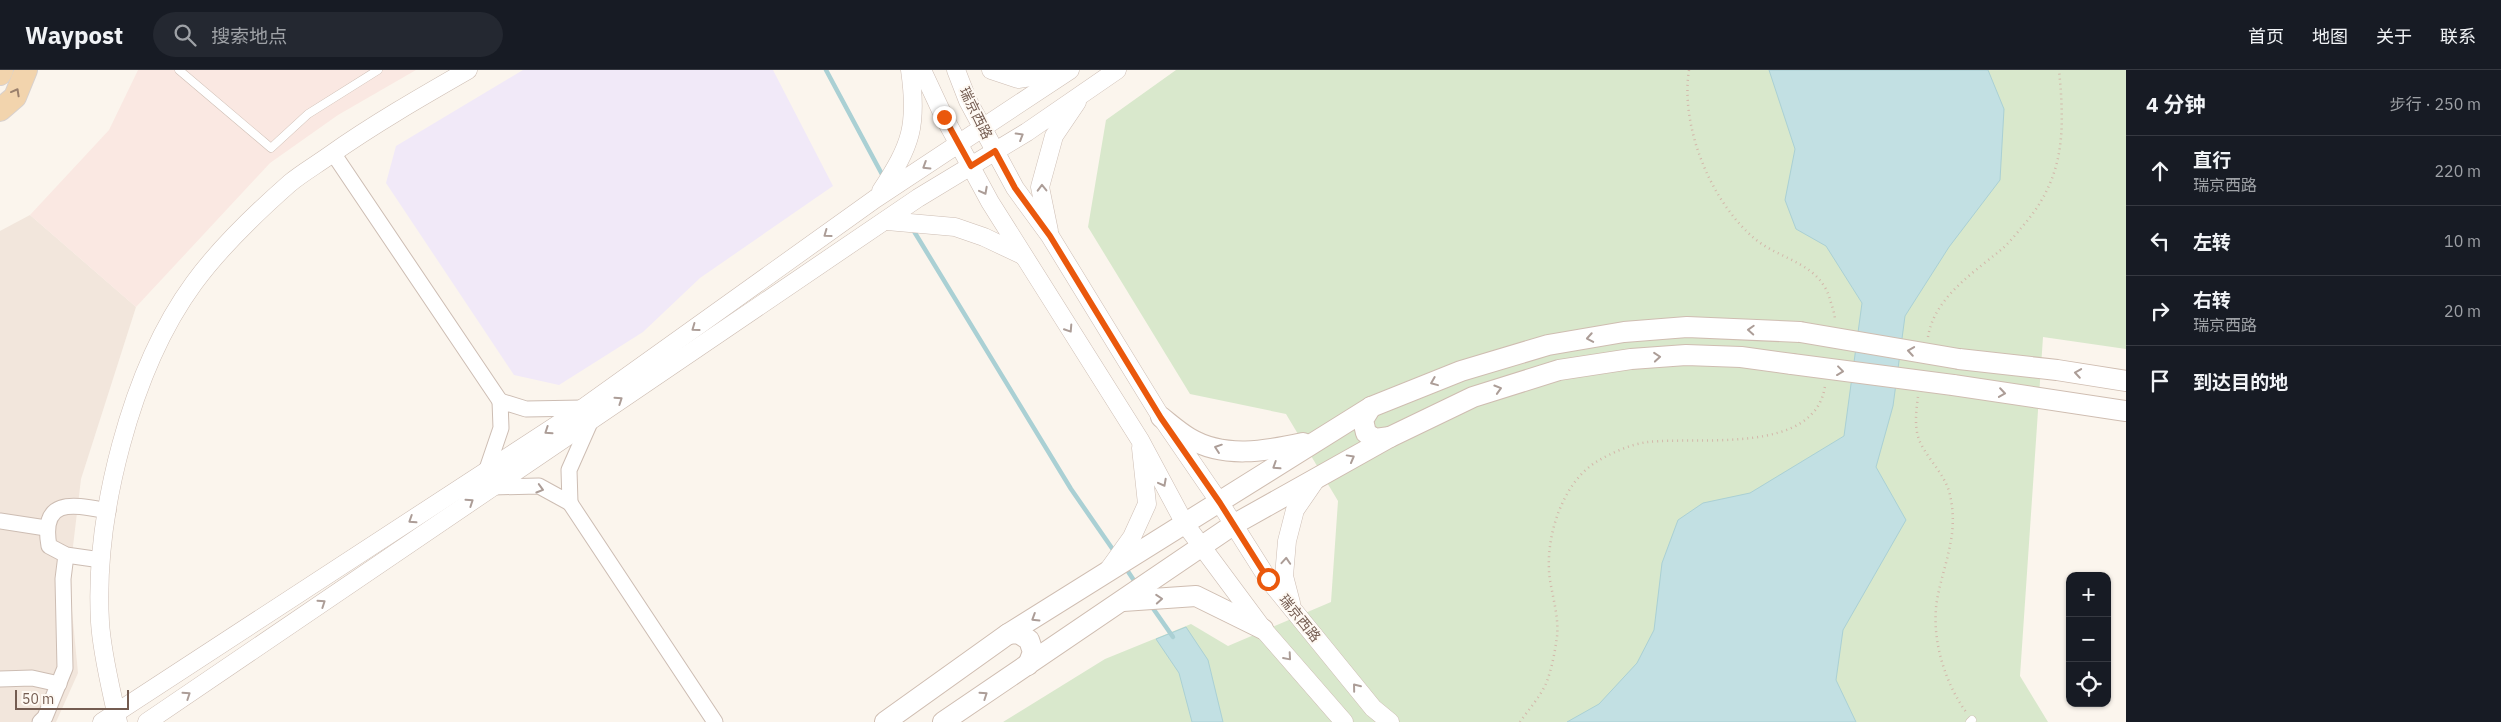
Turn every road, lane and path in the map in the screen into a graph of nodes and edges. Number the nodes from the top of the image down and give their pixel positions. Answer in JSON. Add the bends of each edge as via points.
{"nodes":[{"id":1,"x":2,"y":70,"type":"edge"},
{"id":2,"x":26,"y":70,"type":"edge"},
{"id":3,"x":179,"y":70,"type":"edge"},
{"id":4,"x":378,"y":70,"type":"edge"},
{"id":5,"x":468,"y":70,"type":"edge"},
{"id":6,"x":910,"y":70,"type":"edge"},
{"id":7,"x":922,"y":70,"type":"edge"},
{"id":8,"x":956,"y":70,"type":"edge"},
{"id":9,"x":990,"y":70,"type":"edge"},
{"id":10,"x":1117,"y":70,"type":"edge"},
{"id":11,"x":1689,"y":70,"type":"edge"},
{"id":12,"x":1069,"y":71,"type":"edge"},
{"id":13,"x":0,"y":74,"type":"edge"},
{"id":14,"x":1084,"y":92,"type":"junction"},
{"id":15,"x":0,"y":110,"type":"edge"},
{"id":16,"x":983,"y":128,"type":"junction"},
{"id":17,"x":958,"y":144,"type":"junction"},
{"id":18,"x":995,"y":151,"type":"junction"},
{"id":19,"x":333,"y":153,"type":"junction"},
{"id":20,"x":971,"y":166,"type":"junction"},
{"id":21,"x":904,"y":170,"type":"junction"},
{"id":22,"x":882,"y":224,"type":"junction"},
{"id":23,"x":1050,"y":236,"type":"junction"},
{"id":24,"x":1022,"y":256,"type":"junction"},
{"id":25,"x":1834,"y":327,"type":"dead end"},
{"id":26,"x":1826,"y":381,"type":"dead end"},
{"id":27,"x":2126,"y":381,"type":"edge"},
{"id":28,"x":500,"y":401,"type":"junction"},
{"id":29,"x":1371,"y":407,"type":"junction"},
{"id":30,"x":2126,"y":411,"type":"edge"},
{"id":31,"x":588,"y":413,"type":"junction"},
{"id":32,"x":1161,"y":418,"type":"junction"},
{"id":33,"x":1390,"y":437,"type":"junction"},
{"id":34,"x":1317,"y":439,"type":"junction"},
{"id":35,"x":1140,"y":440,"type":"junction"},
{"id":36,"x":1318,"y":476,"type":"junction"},
{"id":37,"x":489,"y":480,"type":"junction"},
{"id":38,"x":570,"y":503,"type":"junction"},
{"id":39,"x":1220,"y":503,"type":"junction"},
{"id":40,"x":108,"y":511,"type":"junction"},
{"id":41,"x":0,"y":521,"type":"edge"},
{"id":42,"x":1185,"y":524,"type":"junction"},
{"id":43,"x":1233,"y":525,"type":"junction"},
{"id":44,"x":46,"y":528,"type":"junction"},
{"id":45,"x":1202,"y":546,"type":"junction"},
{"id":46,"x":66,"y":555,"type":"junction"},
{"id":47,"x":101,"y":560,"type":"junction"},
{"id":48,"x":1106,"y":573,"type":"junction"},
{"id":49,"x":1123,"y":601,"type":"junction"},
{"id":50,"x":1292,"y":608,"type":"junction"},
{"id":51,"x":1263,"y":629,"type":"junction"},
{"id":52,"x":1008,"y":634,"type":"junction"},
{"id":53,"x":1028,"y":665,"type":"junction"},
{"id":54,"x":0,"y":679,"type":"edge"},
{"id":55,"x":59,"y":684,"type":"junction"},
{"id":56,"x":112,"y":719,"type":"edge"},
{"id":57,"x":40,"y":722,"type":"edge"},
{"id":58,"x":147,"y":722,"type":"edge"},
{"id":59,"x":715,"y":722,"type":"edge"},
{"id":60,"x":885,"y":722,"type":"edge"},
{"id":61,"x":943,"y":722,"type":"edge"},
{"id":62,"x":1344,"y":722,"type":"edge"},
{"id":63,"x":1390,"y":722,"type":"edge"},
{"id":64,"x":1520,"y":722,"type":"edge"}],
"edges":[{"from":1,"to":13,"type":"main road"},
{"from":15,"to":2,"type":"main road","one_way":true,"via":[[15,96]]},
{"from":3,"to":4,"type":"lane","via":[[271,148],[308,114]]},
{"from":5,"to":19,"type":"street","via":[[371,126]]},
{"from":6,"to":21,"type":"street","via":[[914,95],[912,132]]},
{"from":7,"to":17,"type":"street","name":"瑞京西路"},
{"from":8,"to":16,"type":"street","name":"瑞京西路"},
{"from":9,"to":12,"type":"street","via":[[1018,79]]},
{"from":10,"to":14,"type":"street"},
{"from":11,"to":25,"type":"path","via":[[1688,102],[1694,139],[1707,176],[1736,220],[1756,240],[1821,279],[1830,297]]},
{"from":12,"to":16,"type":"street"},
{"from":18,"to":14,"type":"street","one_way":true},
{"from":23,"to":14,"type":"street","one_way":true,"via":[[1040,187],[1054,136]]},
{"from":16,"to":17,"type":"street"},
{"from":16,"to":18,"type":"street","name":"瑞京西路"},
{"from":17,"to":20,"type":"street","name":"瑞京西路"},
{"from":17,"to":21,"type":"street","one_way":true},
{"from":18,"to":20,"type":"street"},
{"from":18,"to":23,"type":"street","name":"瑞京西路","via":[[1015,188]]},
{"from":19,"to":28,"type":"street"},
{"from":19,"to":40,"type":"street","via":[[292,182],[246,224],[194,283],[158,344],[127,423]]},
{"from":20,"to":22,"type":"street"},
{"from":20,"to":24,"type":"street","name":"瑞京西路","one_way":true},
{"from":21,"to":31,"type":"street","one_way":true,"via":[[871,202]]},
{"from":22,"to":24,"type":"street","via":[[955,226]]},
{"from":31,"to":22,"type":"street","one_way":true},
{"from":23,"to":32,"type":"street","name":"瑞京西路"},
{"from":24,"to":35,"type":"street","name":"瑞京西路","one_way":true},
{"from":26,"to":64,"type":"path","via":[[1823,398],[1814,413],[1796,426],[1719,442],[1648,442],[1624,448],[1594,463],[1572,487],[1555,521],[1549,546],[1557,635],[1547,682]]},
{"from":27,"to":29,"type":"main road","one_way":true,"bridge":true,"via":[[1959,359],[1800,332],[1687,327],[1624,332],[1548,345],[1462,371]]},
{"from":28,"to":31,"type":"street","via":[[526,409]]},
{"from":28,"to":37,"type":"street","via":[[501,428]]},
{"from":29,"to":33,"type":"main road","via":[[1363,420],[1366,433],[1375,439]]},
{"from":29,"to":34,"type":"main road"},
{"from":33,"to":30,"type":"main road","one_way":true,"bridge":true,"via":[[1473,397],[1559,370],[1686,355],[1741,357]]},
{"from":31,"to":37,"type":"street"},
{"from":31,"to":38,"type":"street","via":[[569,470]]},
{"from":34,"to":32,"type":"main road","one_way":true,"via":[[1274,449],[1230,452],[1191,439]]},
{"from":32,"to":39,"type":"street","name":"瑞京西路"},
{"from":36,"to":33,"type":"main road","one_way":true},
{"from":34,"to":39,"type":"main road","one_way":true},
{"from":35,"to":42,"type":"street","name":"瑞京西路","one_way":true},
{"from":35,"to":48,"type":"street","via":[[1147,504],[1132,538]]},
{"from":36,"to":43,"type":"main road"},
{"from":50,"to":36,"type":"street","one_way":true,"via":[[1284,576],[1287,541],[1295,510]]},
{"from":37,"to":38,"type":"street","one_way":true,"via":[[539,486]]},
{"from":37,"to":56,"type":"street","one_way":true},
{"from":58,"to":37,"type":"street","one_way":true},
{"from":38,"to":59,"type":"street"},
{"from":39,"to":42,"type":"main road"},
{"from":39,"to":43,"type":"street","name":"瑞京西路"},
{"from":40,"to":44,"type":"street","via":[[71,505],[54,511]]},
{"from":40,"to":47,"type":"street"},
{"from":41,"to":44,"type":"street"},
{"from":42,"to":45,"type":"street","name":"瑞京西路"},
{"from":42,"to":48,"type":"main road"},
{"from":43,"to":45,"type":"main road"},
{"from":43,"to":50,"type":"street","name":"瑞京西路","via":[[1268,579]]},
{"from":44,"to":46,"type":"street","via":[[49,546]]},
{"from":45,"to":49,"type":"main road"},
{"from":45,"to":51,"type":"street","name":"瑞京西路"},
{"from":46,"to":47,"type":"street"},
{"from":46,"to":55,"type":"street","via":[[63,579],[65,668]]},
{"from":47,"to":56,"type":"street","via":[[100,621]]},
{"from":48,"to":52,"type":"main road","one_way":true},
{"from":49,"to":51,"type":"main road","one_way":true,"via":[[1196,596]]},
{"from":49,"to":53,"type":"main road"},
{"from":63,"to":50,"type":"street","name":"瑞京西路","one_way":true,"via":[[1373,708]]},
{"from":51,"to":62,"type":"street","name":"瑞京西路","one_way":true},
{"from":52,"to":53,"type":"main road","via":[[1018,633],[1029,640],[1033,652]]},
{"from":52,"to":60,"type":"main road"},
{"from":61,"to":53,"type":"main road","one_way":true},
{"from":54,"to":55,"type":"street","via":[[32,678]]},
{"from":55,"to":57,"type":"street"}]}
